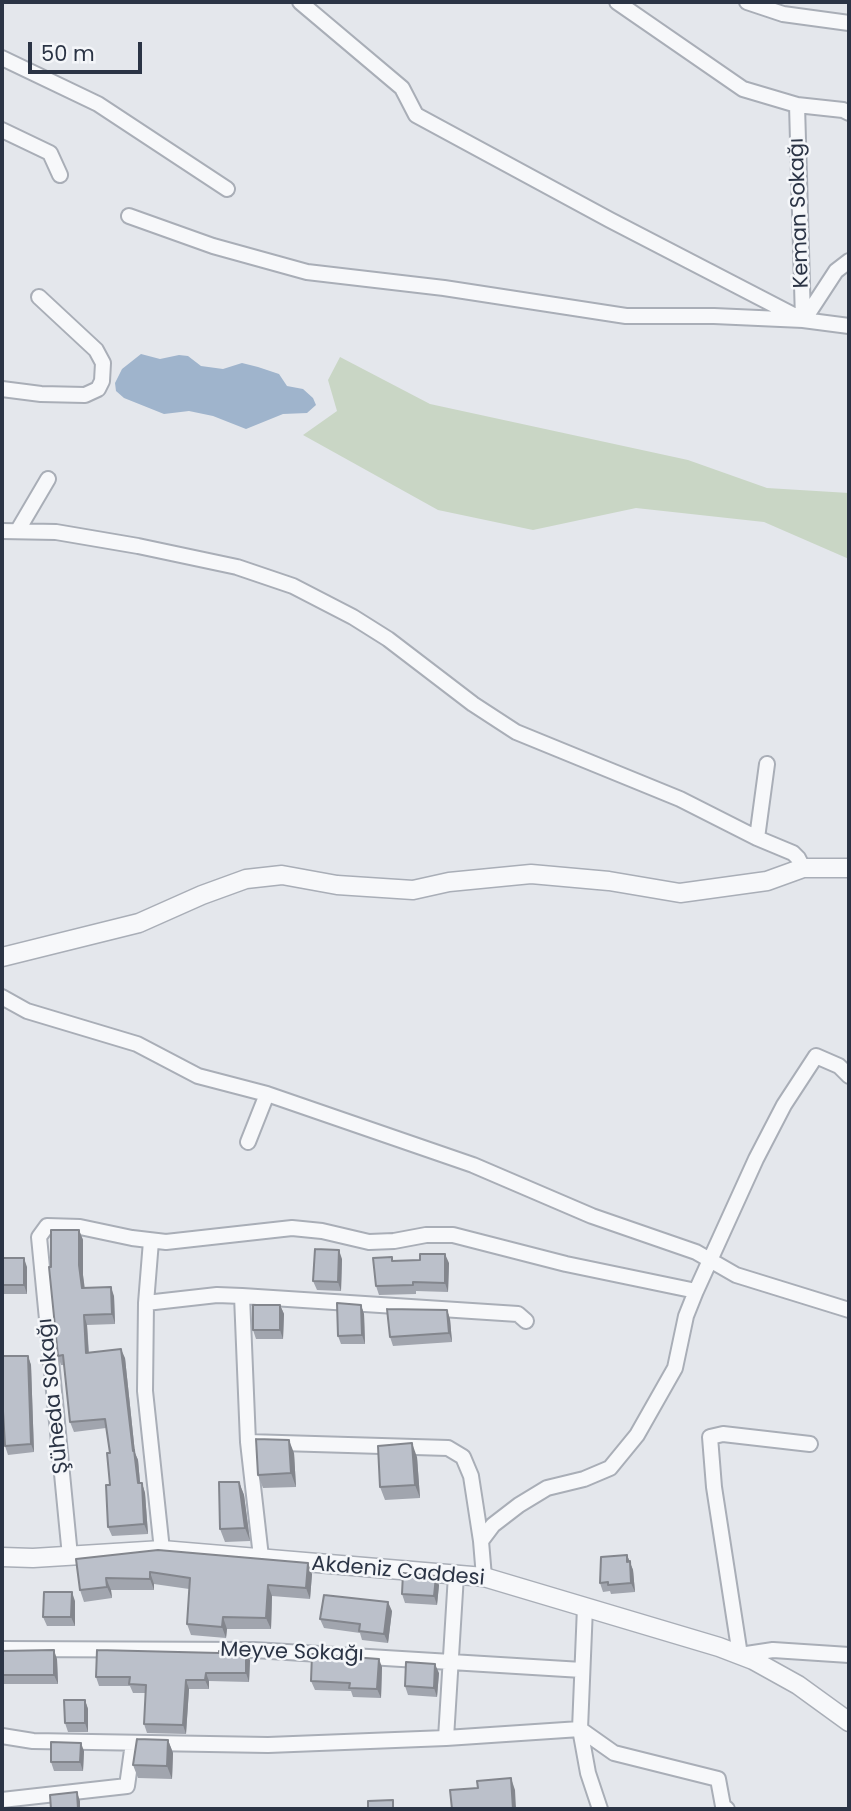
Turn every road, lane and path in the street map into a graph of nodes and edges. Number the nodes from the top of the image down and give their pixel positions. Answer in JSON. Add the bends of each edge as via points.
{"nodes":[{"id":1,"x":300,"y":2,"type":"edge"},
{"id":2,"x":617,"y":2,"type":"edge"},
{"id":3,"x":747,"y":2,"type":"edge"},
{"id":4,"x":849,"y":23,"type":"edge"},
{"id":5,"x":2,"y":58,"type":"edge"},
{"id":6,"x":797,"y":105,"type":"junction"},
{"id":7,"x":849,"y":113,"type":"edge"},
{"id":8,"x":2,"y":130,"type":"edge"},
{"id":9,"x":60,"y":175,"type":"dead end"},
{"id":10,"x":227,"y":189,"type":"dead end"},
{"id":11,"x":129,"y":216,"type":"dead end"},
{"id":12,"x":849,"y":261,"type":"edge"},
{"id":13,"x":39,"y":297,"type":"dead end"},
{"id":14,"x":803,"y":320,"type":"junction"},
{"id":15,"x":849,"y":326,"type":"edge"},
{"id":16,"x":2,"y":389,"type":"edge"},
{"id":17,"x":47,"y":480,"type":"dead end"},
{"id":18,"x":18,"y":530,"type":"junction"},
{"id":19,"x":2,"y":531,"type":"edge"},
{"id":20,"x":767,"y":764,"type":"dead end"},
{"id":21,"x":757,"y":838,"type":"junction"},
{"id":22,"x":803,"y":868,"type":"junction"},
{"id":23,"x":849,"y":868,"type":"edge"},
{"id":24,"x":2,"y":957,"type":"edge"},
{"id":25,"x":2,"y":997,"type":"edge"},
{"id":26,"x":849,"y":1076,"type":"edge"},
{"id":27,"x":267,"y":1094,"type":"junction"},
{"id":28,"x":248,"y":1142,"type":"dead end"},
{"id":29,"x":151,"y":1241,"type":"junction"},
{"id":30,"x":710,"y":1261,"type":"junction"},
{"id":31,"x":696,"y":1291,"type":"junction"},
{"id":32,"x":242,"y":1296,"type":"junction"},
{"id":33,"x":146,"y":1303,"type":"junction"},
{"id":34,"x":849,"y":1310,"type":"edge"},
{"id":35,"x":526,"y":1321,"type":"dead end"},
{"id":36,"x":248,"y":1442,"type":"junction"},
{"id":37,"x":810,"y":1444,"type":"dead end"},
{"id":38,"x":481,"y":1541,"type":"junction"},
{"id":39,"x":162,"y":1550,"type":"junction"},
{"id":40,"x":70,"y":1556,"type":"junction"},
{"id":41,"x":2,"y":1557,"type":"edge"},
{"id":42,"x":261,"y":1557,"type":"junction"},
{"id":43,"x":456,"y":1575,"type":"junction"},
{"id":44,"x":484,"y":1577,"type":"junction"},
{"id":45,"x":584,"y":1607,"type":"junction"},
{"id":46,"x":2,"y":1649,"type":"edge"},
{"id":47,"x":740,"y":1655,"type":"junction"},
{"id":48,"x":849,"y":1656,"type":"edge"},
{"id":49,"x":449,"y":1661,"type":"junction"},
{"id":50,"x":582,"y":1670,"type":"junction"},
{"id":51,"x":849,"y":1722,"type":"edge"},
{"id":52,"x":580,"y":1729,"type":"junction"},
{"id":53,"x":2,"y":1736,"type":"edge"},
{"id":54,"x":446,"y":1738,"type":"junction"},
{"id":55,"x":133,"y":1742,"type":"junction"},
{"id":56,"x":2,"y":1800,"type":"edge"},
{"id":57,"x":600,"y":1809,"type":"edge"},
{"id":58,"x":727,"y":1809,"type":"edge"}],
"edges":[{"from":1,"to":14,"type":"street","via":[[402,88],[416,116]]},
{"from":2,"to":6,"type":"street","via":[[743,89]]},
{"from":3,"to":4,"type":"street","via":[[783,14]]},
{"from":5,"to":10,"type":"street","via":[[98,104]]},
{"from":6,"to":7,"type":"street"},
{"from":6,"to":14,"type":"street","name":"Keman Sokağı"},
{"from":8,"to":9,"type":"street","via":[[50,153]]},
{"from":11,"to":14,"type":"street","via":[[307,272],[626,316]]},
{"from":12,"to":14,"type":"street","via":[[836,271]]},
{"from":13,"to":16,"type":"street","via":[[96,350],[103,363],[102,381],[98,389],[85,395]]},
{"from":14,"to":15,"type":"street"},
{"from":17,"to":18,"type":"street"},
{"from":18,"to":19,"type":"street"},
{"from":18,"to":21,"type":"street","via":[[138,546],[237,567],[293,586],[388,639],[516,732],[652,786]]},
{"from":20,"to":21,"type":"street"},
{"from":21,"to":22,"type":"street","via":[[793,853]]},
{"from":22,"to":23,"type":"street"},
{"from":22,"to":24,"type":"street","via":[[767,881],[680,892],[531,874],[413,890],[337,885],[282,875],[246,879],[139,923]]},
{"from":25,"to":27,"type":"street","via":[[27,1011],[137,1044],[198,1076]]},
{"from":26,"to":30,"type":"street","via":[[816,1056],[756,1159]]},
{"from":27,"to":28,"type":"street"},
{"from":27,"to":30,"type":"street","via":[[473,1165]]},
{"from":29,"to":31,"type":"street","via":[[292,1228],[369,1242],[453,1235]]},
{"from":29,"to":33,"type":"street"},
{"from":29,"to":40,"type":"street","name":"Şüheda Sokağı","via":[[52,1225],[39,1237]]},
{"from":30,"to":31,"type":"street"},
{"from":30,"to":34,"type":"street","via":[[736,1275]]},
{"from":31,"to":38,"type":"street","via":[[675,1368],[637,1435],[610,1468],[547,1488],[493,1525]]},
{"from":32,"to":33,"type":"street","via":[[217,1294]]},
{"from":32,"to":35,"type":"street","via":[[517,1314]]},
{"from":32,"to":36,"type":"street"},
{"from":33,"to":39,"type":"street","via":[[145,1391]]},
{"from":36,"to":38,"type":"street","via":[[448,1448],[463,1457],[471,1476]]},
{"from":36,"to":42,"type":"street"},
{"from":37,"to":47,"type":"street","via":[[723,1434],[710,1437]]},
{"from":38,"to":44,"type":"street"},
{"from":39,"to":40,"type":"street","name":"Akdeniz Caddesi"},
{"from":39,"to":42,"type":"street","name":"Akdeniz Caddesi"},
{"from":40,"to":41,"type":"street","name":"Akdeniz Caddesi"},
{"from":42,"to":43,"type":"street","name":"Akdeniz Caddesi"},
{"from":43,"to":44,"type":"street","name":"Akdeniz Caddesi"},
{"from":43,"to":49,"type":"street"},
{"from":44,"to":45,"type":"street","name":"Akdeniz Caddesi"},
{"from":45,"to":47,"type":"street","name":"Akdeniz Caddesi"},
{"from":45,"to":50,"type":"street"},
{"from":46,"to":49,"type":"street","name":"Meyve Sokağı","via":[[254,1650]]},
{"from":47,"to":48,"type":"street","via":[[773,1650]]},
{"from":47,"to":51,"type":"street","name":"Akdeniz Caddesi","via":[[798,1685]]},
{"from":49,"to":50,"type":"street","name":"Meyve Sokağı"},
{"from":49,"to":54,"type":"street"},
{"from":50,"to":52,"type":"street"},
{"from":52,"to":54,"type":"street"},
{"from":52,"to":57,"type":"street"},
{"from":52,"to":58,"type":"street","via":[[614,1753],[718,1779]]},
{"from":53,"to":55,"type":"street","via":[[33,1741]]},
{"from":54,"to":55,"type":"street","via":[[268,1745]]},
{"from":55,"to":56,"type":"street","via":[[127,1786]]}]}
